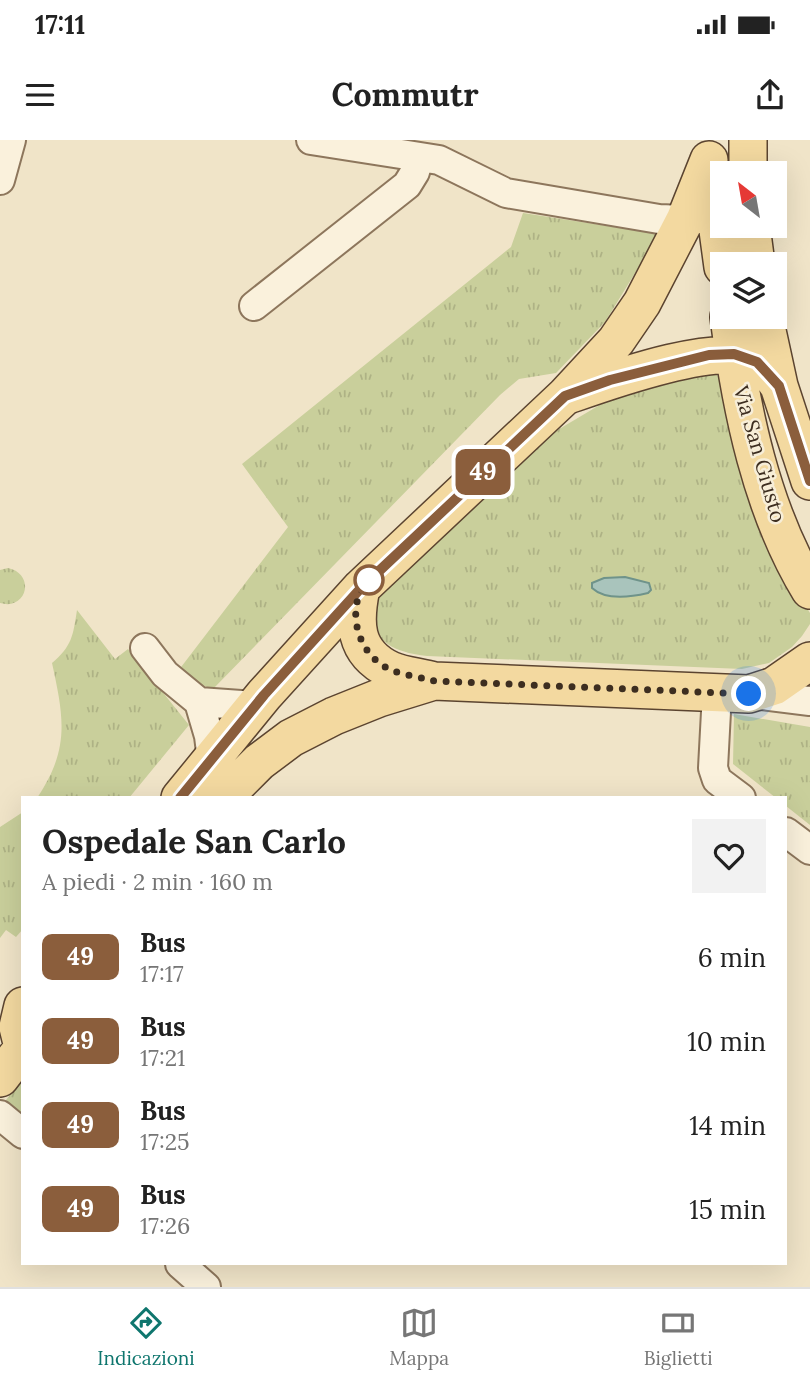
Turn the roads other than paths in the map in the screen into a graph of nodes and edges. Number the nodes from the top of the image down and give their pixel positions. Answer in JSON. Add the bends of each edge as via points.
{"nodes":[{"id":1,"x":10,"y":140,"type":"edge"},
{"id":2,"x":312,"y":140,"type":"edge"},
{"id":3,"x":748,"y":140,"type":"edge"},
{"id":4,"x":709,"y":150,"type":"edge"},
{"id":5,"x":419,"y":157,"type":"junction"},
{"id":6,"x":748,"y":161,"type":"edge"},
{"id":7,"x":0,"y":180,"type":"edge"},
{"id":8,"x":685,"y":220,"type":"junction"},
{"id":9,"x":721,"y":252,"type":"edge"},
{"id":10,"x":254,"y":306,"type":"dead end"},
{"id":11,"x":731,"y":329,"type":"edge"},
{"id":12,"x":767,"y":329,"type":"edge"},
{"id":13,"x":734,"y":354,"type":"junction"},
{"id":14,"x":779,"y":386,"type":"junction"},
{"id":15,"x":565,"y":396,"type":"junction"},
{"id":16,"x":810,"y":481,"type":"edge"},
{"id":17,"x":361,"y":588,"type":"junction"},
{"id":18,"x":810,"y":590,"type":"edge"},
{"id":19,"x":145,"y":648,"type":"dead end"},
{"id":20,"x":810,"y":661,"type":"edge"},
{"id":21,"x":434,"y":681,"type":"junction"},
{"id":22,"x":733,"y":693,"type":"junction"},
{"id":23,"x":810,"y":701,"type":"edge"},
{"id":24,"x":199,"y":702,"type":"junction"},
{"id":25,"x":256,"y":706,"type":"junction"},
{"id":26,"x":212,"y":760,"type":"junction"},
{"id":27,"x":182,"y":796,"type":"edge"},
{"id":28,"x":225,"y":796,"type":"edge"},
{"id":29,"x":738,"y":796,"type":"edge"},
{"id":30,"x":787,"y":833,"type":"edge"},
{"id":31,"x":810,"y":850,"type":"edge"},
{"id":32,"x":21,"y":996,"type":"edge"},
{"id":33,"x":21,"y":1014,"type":"edge"},
{"id":34,"x":0,"y":1023,"type":"edge"},
{"id":35,"x":21,"y":1040,"type":"edge"},
{"id":36,"x":21,"y":1051,"type":"edge"},
{"id":37,"x":0,"y":1078,"type":"edge"},
{"id":38,"x":0,"y":1115,"type":"edge"},
{"id":39,"x":21,"y":1132,"type":"edge"},
{"id":40,"x":181,"y":1265,"type":"edge"},
{"id":41,"x":206,"y":1287,"type":"edge"}],
"edges":[{"from":1,"to":7,"type":"street"},
{"from":2,"to":5,"type":"street"},
{"from":3,"to":6,"type":"main road"},
{"from":4,"to":8,"type":"main road"},
{"from":4,"to":9,"type":"main road"},
{"from":5,"to":8,"type":"street","via":[[443,162],[506,193]]},
{"from":5,"to":10,"type":"street","via":[[407,185]]},
{"from":8,"to":15,"type":"main road","via":[[642,303],[616,341]]},
{"from":11,"to":13,"type":"main road","name":"Via San Giusto"},
{"from":12,"to":14,"type":"main road","name":"Via San Giusto"},
{"from":13,"to":14,"type":"main road","name":"Via San Giusto","via":[[757,362]]},
{"from":13,"to":15,"type":"main road","via":[[709,355]]},
{"from":13,"to":18,"type":"main road","name":"Via San Giusto","via":[[762,478],[785,541]]},
{"from":14,"to":16,"type":"main road","name":"Via San Giusto"},
{"from":15,"to":17,"type":"main road"},
{"from":17,"to":21,"type":"main road","via":[[355,625],[372,656],[390,670]]},
{"from":17,"to":25,"type":"main road"},
{"from":19,"to":24,"type":"street","via":[[165,674]]},
{"from":20,"to":22,"type":"main road","via":[[774,686]]},
{"from":21,"to":22,"type":"main road"},
{"from":21,"to":28,"type":"main road","via":[[379,698],[291,738]]},
{"from":22,"to":23,"type":"street"},
{"from":22,"to":29,"type":"street","via":[[713,768],[717,780]]},
{"from":24,"to":25,"type":"street"},
{"from":24,"to":26,"type":"street"},
{"from":25,"to":26,"type":"main road"},
{"from":26,"to":27,"type":"main road"},
{"from":30,"to":31,"type":"street"},
{"from":32,"to":34,"type":"main road"},
{"from":33,"to":35,"type":"main road"},
{"from":36,"to":37,"type":"main road"},
{"from":38,"to":39,"type":"street"},
{"from":40,"to":41,"type":"street"}]}
